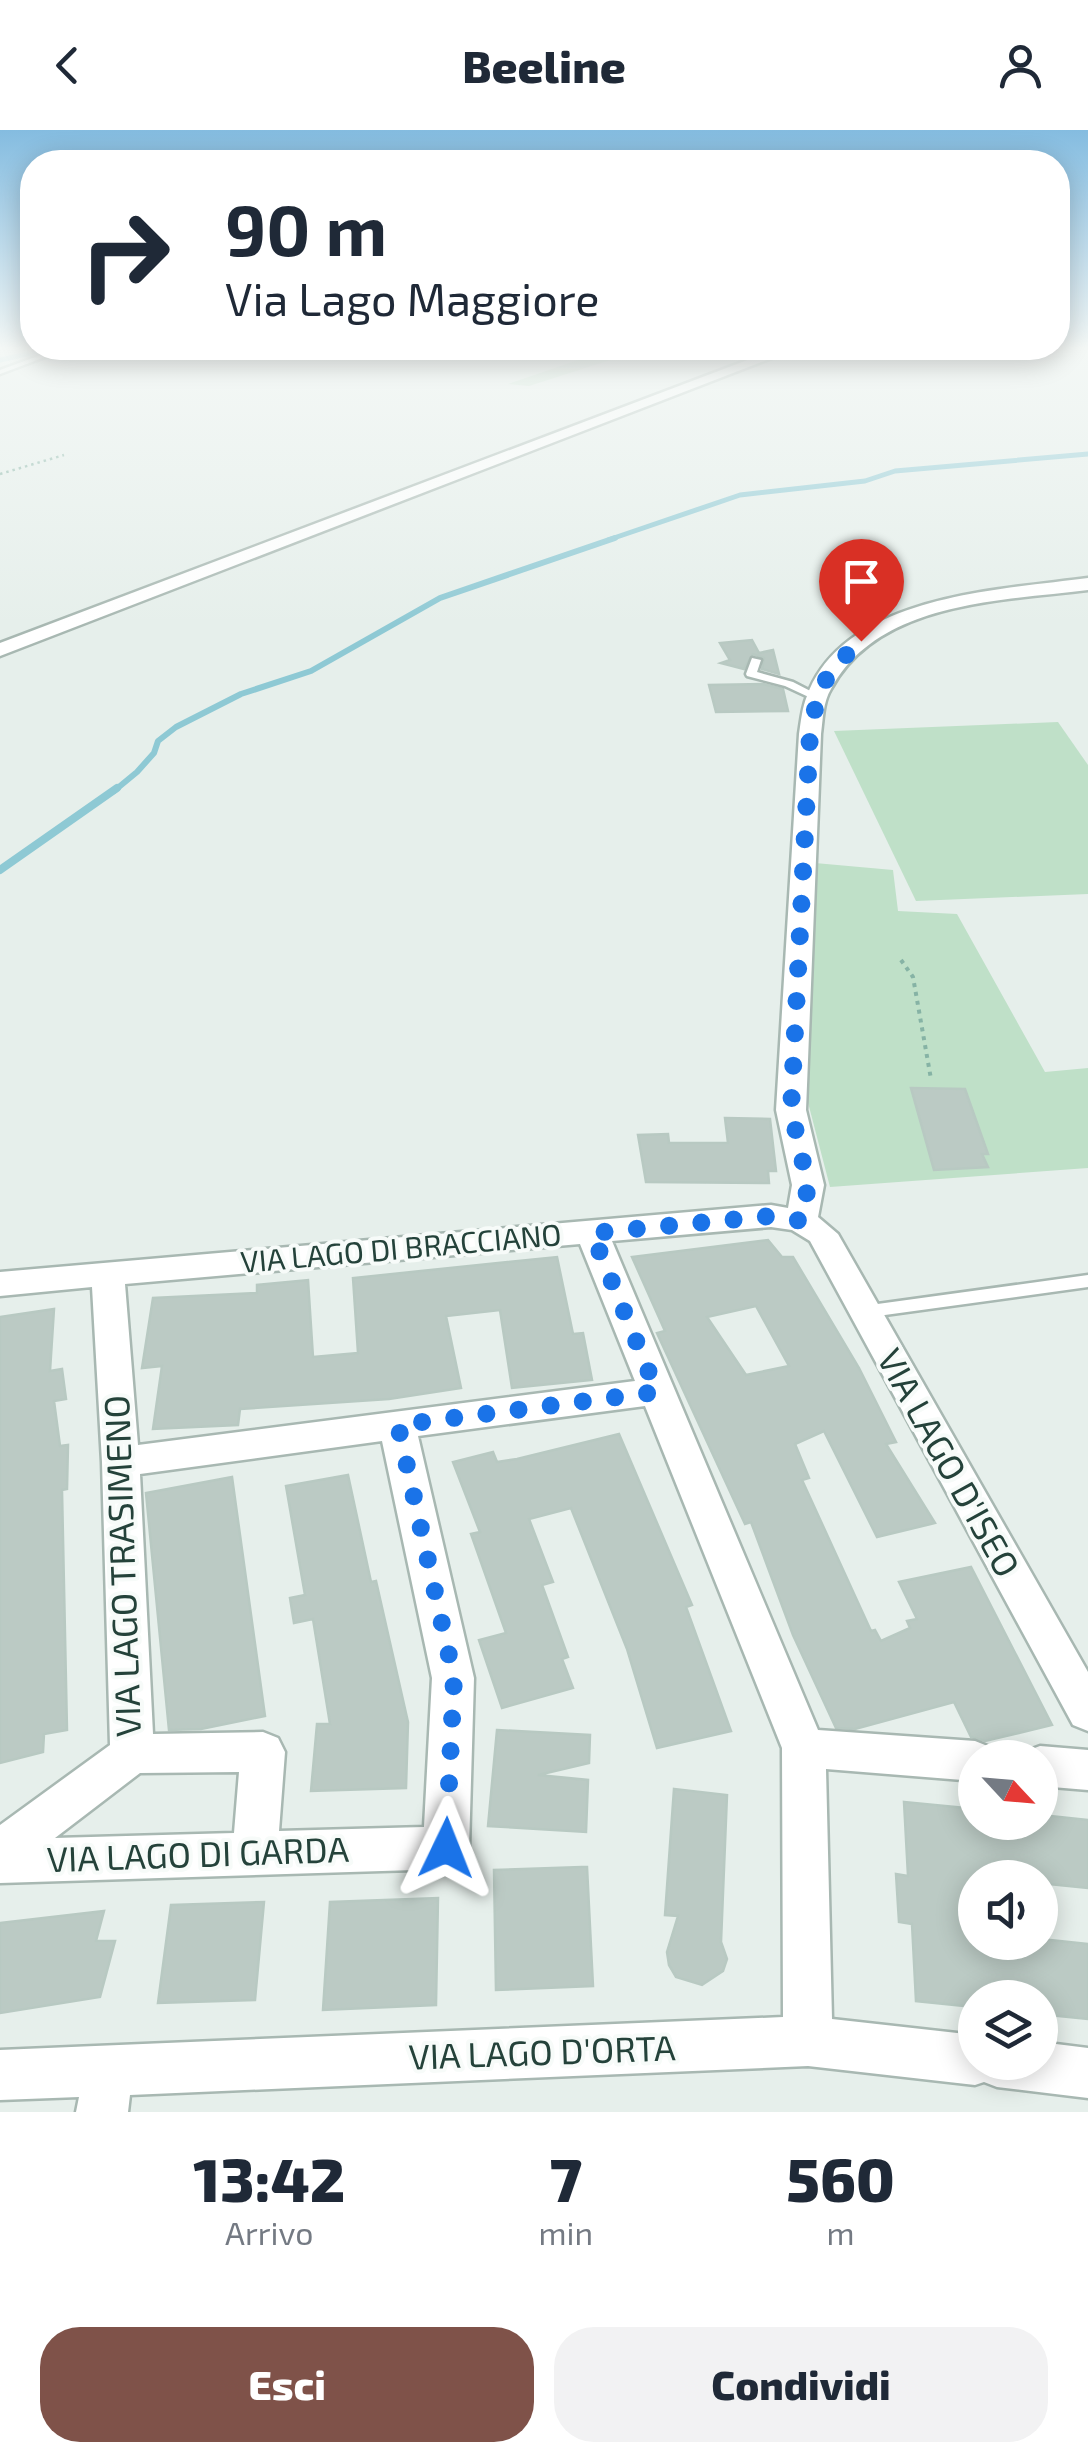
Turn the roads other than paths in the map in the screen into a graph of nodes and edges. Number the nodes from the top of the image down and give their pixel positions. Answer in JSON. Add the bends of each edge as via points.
{"nodes":[{"id":1,"x":549,"y":440,"type":"edge"},
{"id":2,"x":1088,"y":584,"type":"edge"},
{"id":3,"x":0,"y":650,"type":"edge"},
{"id":4,"x":756,"y":660,"type":"dead end"},
{"id":5,"x":817,"y":697,"type":"junction"},
{"id":6,"x":802,"y":1221,"type":"junction"},
{"id":7,"x":592,"y":1233,"type":"junction"},
{"id":8,"x":108,"y":1274,"type":"junction"},
{"id":9,"x":1088,"y":1281,"type":"edge"},
{"id":10,"x":0,"y":1284,"type":"edge"},
{"id":11,"x":863,"y":1312,"type":"junction"},
{"id":12,"x":657,"y":1392,"type":"junction"},
{"id":13,"x":398,"y":1425,"type":"junction"},
{"id":14,"x":121,"y":1462,"type":"junction"},
{"id":15,"x":1088,"y":1712,"type":"edge"},
{"id":16,"x":804,"y":1748,"type":"junction"},
{"id":17,"x":132,"y":1754,"type":"junction"},
{"id":18,"x":958,"y":1760,"type":"edge"},
{"id":19,"x":1058,"y":1768,"type":"edge"},
{"id":20,"x":1088,"y":1770,"type":"edge"},
{"id":21,"x":0,"y":1852,"type":"edge"},
{"id":22,"x":255,"y":1854,"type":"junction"},
{"id":23,"x":0,"y":1861,"type":"edge"},
{"id":24,"x":808,"y":2041,"type":"junction"},
{"id":25,"x":958,"y":2058,"type":"edge"},
{"id":26,"x":1058,"y":2069,"type":"edge"},
{"id":27,"x":1088,"y":2073,"type":"edge"},
{"id":28,"x":0,"y":2075,"type":"edge"},
{"id":29,"x":105,"y":2091,"type":"edge"}],
"edges":[{"from":1,"to":3,"type":"street"},
{"from":2,"to":5,"type":"street","via":[[891,621],[833,667]]},
{"from":4,"to":5,"type":"lane","via":[[751,674]]},
{"from":5,"to":6,"type":"street","via":[[791,1110],[808,1185]]},
{"from":6,"to":7,"type":"street","name":"VIA LAGO DI BRACCIANO","via":[[771,1216]]},
{"from":6,"to":11,"type":"street","name":"VIA LAGO D'ISEO","via":[[822,1234]]},
{"from":7,"to":8,"type":"street","name":"VIA LAGO DI BRACCIANO"},
{"from":7,"to":12,"type":"street"},
{"from":8,"to":10,"type":"street","name":"VIA LAGO DI BRACCIANO"},
{"from":8,"to":14,"type":"street","name":"VIA LAGO TRASIMENO"},
{"from":9,"to":11,"type":"lane"},
{"from":11,"to":15,"type":"street","name":"VIA LAGO D'ISEO"},
{"from":12,"to":13,"type":"street"},
{"from":12,"to":16,"type":"street"},
{"from":13,"to":14,"type":"street"},
{"from":13,"to":22,"type":"street","name":"VIA LAGO DI GARDA","via":[[454,1678],[446,1848]]},
{"from":14,"to":17,"type":"street","name":"VIA LAGO TRASIMENO"},
{"from":16,"to":18,"type":"street"},
{"from":16,"to":24,"type":"street"},
{"from":17,"to":21,"type":"street","name":"VIA LAGO TRASIMENO"},
{"from":17,"to":22,"type":"street","via":[[262,1752]]},
{"from":19,"to":20,"type":"street"},
{"from":22,"to":23,"type":"street","name":"VIA LAGO DI GARDA"},
{"from":24,"to":25,"type":"street","name":"VIA LAGO D'ORTA"},
{"from":24,"to":29,"type":"street","name":"VIA LAGO D'ORTA"},
{"from":26,"to":27,"type":"street"},
{"from":28,"to":29,"type":"street","name":"VIA LAGO D'ORTA"}]}
